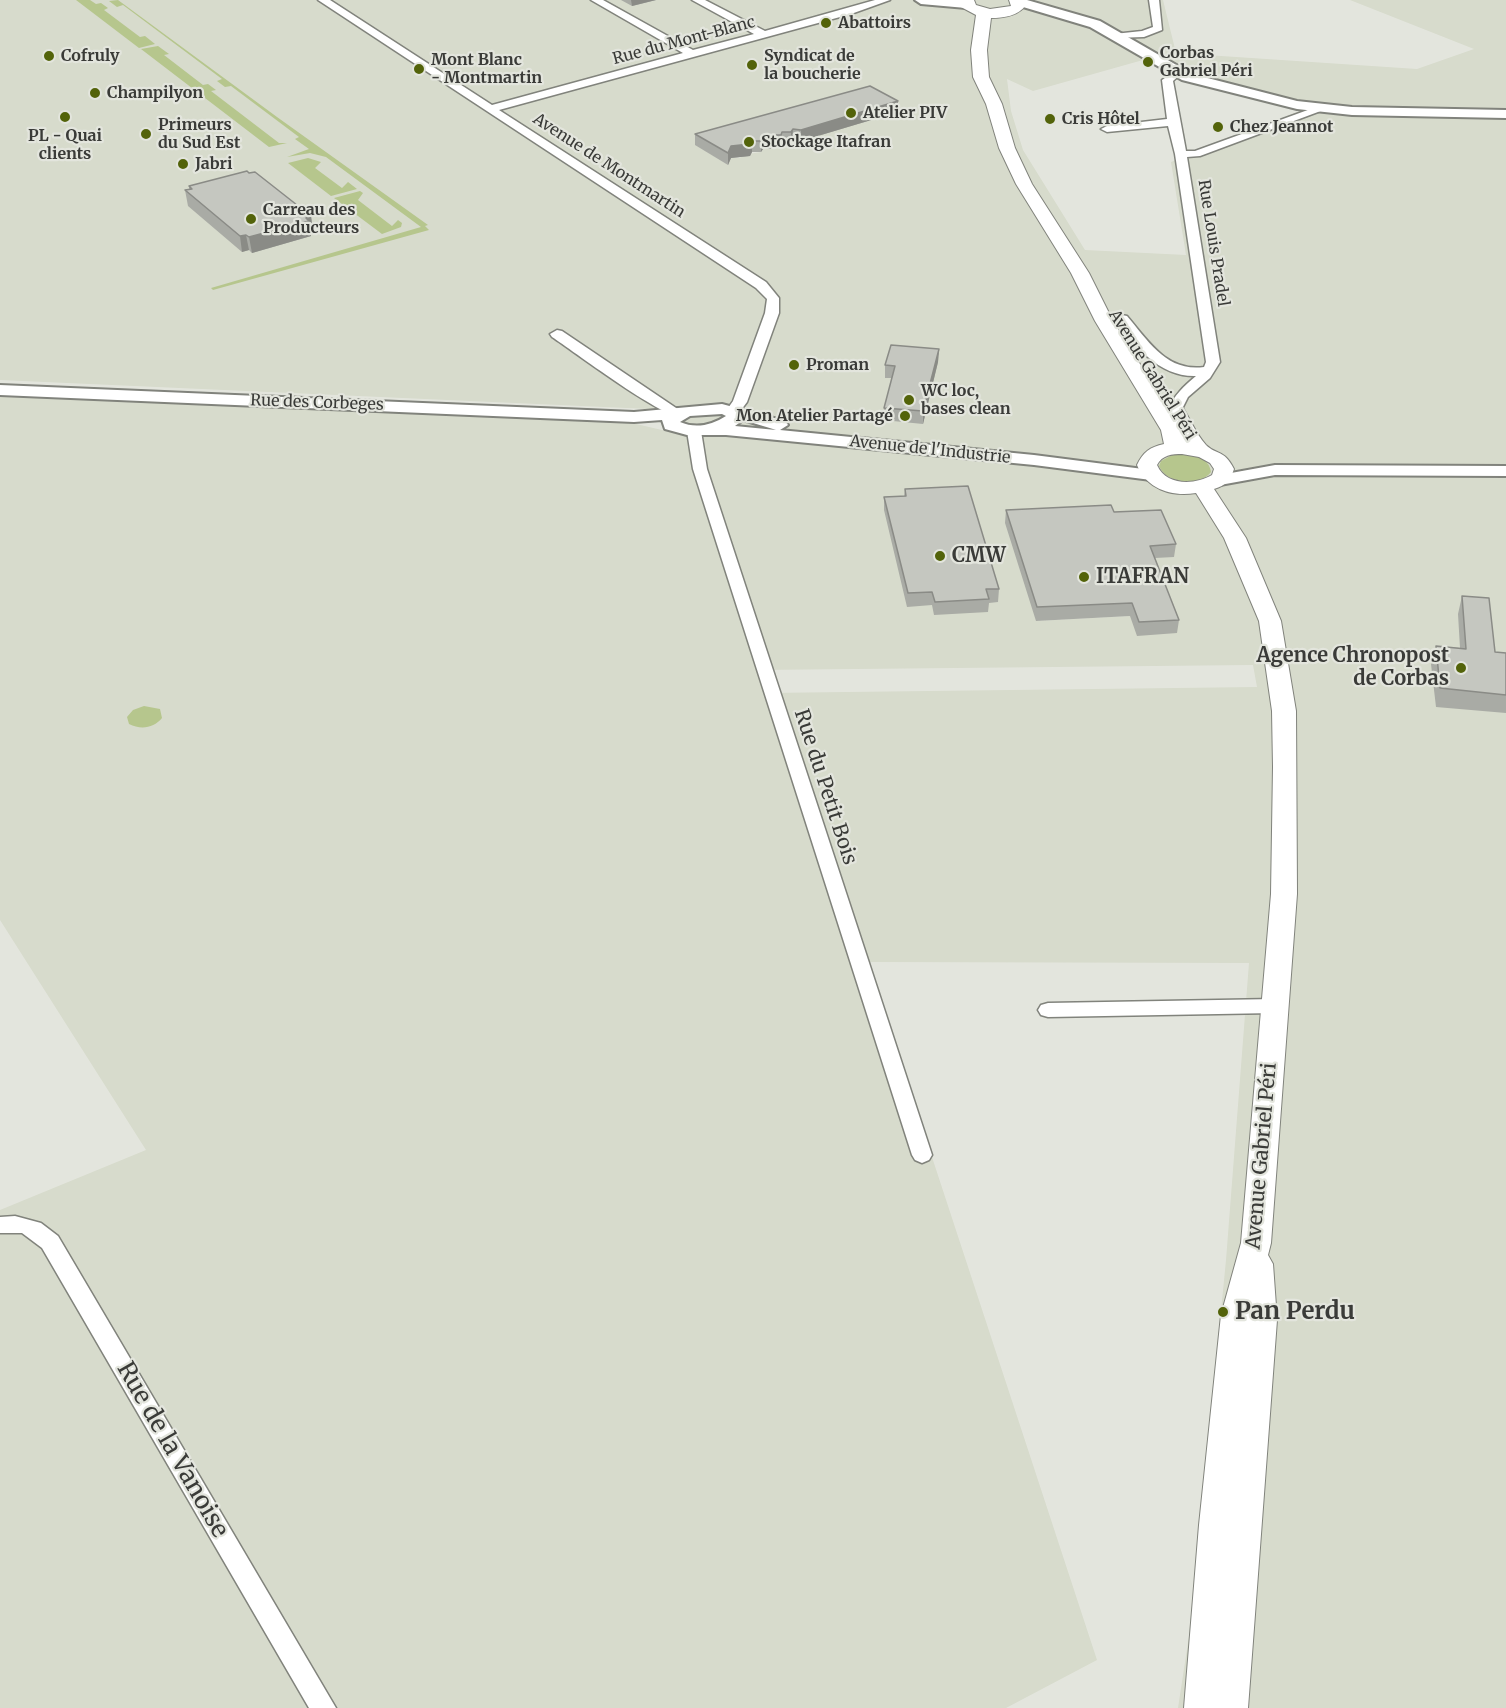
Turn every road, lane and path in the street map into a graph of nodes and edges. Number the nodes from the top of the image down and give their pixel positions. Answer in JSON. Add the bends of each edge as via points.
{"nodes":[{"id":1,"x":323,"y":0,"type":"edge"},
{"id":2,"x":596,"y":0,"type":"edge"},
{"id":3,"x":698,"y":0,"type":"edge"},
{"id":4,"x":885,"y":0,"type":"edge"},
{"id":5,"x":921,"y":0,"type":"edge"},
{"id":6,"x":1154,"y":0,"type":"edge"},
{"id":7,"x":965,"y":2,"type":"edge"},
{"id":8,"x":1006,"y":8,"type":"edge"},
{"id":9,"x":764,"y":35,"type":"junction"},
{"id":10,"x":1118,"y":36,"type":"junction"},
{"id":11,"x":692,"y":54,"type":"junction"},
{"id":12,"x":1177,"y":73,"type":"junction"},
{"id":13,"x":490,"y":109,"type":"junction"},
{"id":14,"x":1320,"y":109,"type":"junction"},
{"id":15,"x":1506,"y":114,"type":"edge"},
{"id":16,"x":1173,"y":122,"type":"junction"},
{"id":17,"x":1107,"y":129,"type":"dead end"},
{"id":18,"x":1181,"y":154,"type":"junction"},
{"id":19,"x":1080,"y":273,"type":"junction"},
{"id":20,"x":1122,"y":320,"type":"junction"},
{"id":21,"x":557,"y":334,"type":"dead end"},
{"id":22,"x":1210,"y":370,"type":"junction"},
{"id":23,"x":0,"y":390,"type":"edge"},
{"id":24,"x":1174,"y":410,"type":"junction"},
{"id":25,"x":734,"y":411,"type":"junction"},
{"id":26,"x":675,"y":418,"type":"junction"},
{"id":27,"x":701,"y":431,"type":"junction"},
{"id":28,"x":1175,"y":448,"type":"junction"},
{"id":29,"x":1208,"y":454,"type":"junction"},
{"id":30,"x":1149,"y":467,"type":"junction"},
{"id":31,"x":1275,"y":470,"type":"junction"},
{"id":32,"x":1506,"y":471,"type":"edge"},
{"id":33,"x":1202,"y":485,"type":"junction"},
{"id":34,"x":1275,"y":1006,"type":"junction"},
{"id":35,"x":1048,"y":1010,"type":"dead end"},
{"id":36,"x":922,"y":1155,"type":"dead end"},
{"id":37,"x":0,"y":1225,"type":"edge"},
{"id":38,"x":1231,"y":1527,"type":"junction"},
{"id":39,"x":323,"y":1708,"type":"edge"},
{"id":40,"x":1202,"y":1708,"type":"edge"},
{"id":41,"x":1230,"y":1708,"type":"edge"}],
"edges":[{"from":1,"to":13,"type":"street","name":"Avenue de Montmartin"},
{"from":2,"to":11,"type":"street"},
{"from":3,"to":9,"type":"street"},
{"from":4,"to":9,"type":"street","name":"Rue du Mont-Blanc"},
{"from":5,"to":7,"type":"street"},
{"from":6,"to":10,"type":"street","via":[[1158,28],[1144,34]]},
{"from":7,"to":8,"type":"main road","via":[[972,9]]},
{"from":8,"to":10,"type":"street","via":[[1061,13]]},
{"from":8,"to":19,"type":"main road","name":"Avenue Gabriel Péri","via":[[980,50],[981,77],[1024,184]]},
{"from":9,"to":11,"type":"street","name":"Rue du Mont-Blanc"},
{"from":10,"to":12,"type":"street"},
{"from":11,"to":13,"type":"street","name":"Rue du Mont-Blanc"},
{"from":12,"to":14,"type":"street"},
{"from":12,"to":16,"type":"street","name":"Rue Louis Pradel","via":[[1167,80]]},
{"from":13,"to":25,"type":"street","name":"Avenue de Montmartin","via":[[761,285],[773,298],[772,313]]},
{"from":14,"to":15,"type":"street"},
{"from":14,"to":18,"type":"street","via":[[1196,154]]},
{"from":16,"to":17,"type":"street"},
{"from":16,"to":18,"type":"street","name":"Rue Louis Pradel"},
{"from":18,"to":22,"type":"street","name":"Rue Louis Pradel","via":[[1213,356]]},
{"from":19,"to":20,"type":"main road","name":"Avenue Gabriel Péri"},
{"from":19,"to":28,"type":"main road","name":"Avenue Gabriel Péri","via":[[1104,321],[1171,430]]},
{"from":20,"to":22,"type":"street","via":[[1169,368],[1185,374]]},
{"from":20,"to":24,"type":"main road","name":"Avenue Gabriel Péri"},
{"from":21,"to":26,"type":"street"},
{"from":22,"to":24,"type":"street","via":[[1178,397]]},
{"from":23,"to":26,"type":"street","name":"Rue des Corbeges"},
{"from":24,"to":29,"type":"main road","name":"Avenue Gabriel Péri"},
{"from":25,"to":26,"type":"street","name":"Avenue de l'Industrie","via":[[706,410]]},
{"from":25,"to":27,"type":"street","via":[[735,418],[726,424]]},
{"from":25,"to":30,"type":"street","name":"Avenue de l'Industrie","via":[[790,429]]},
{"from":26,"to":27,"type":"street","name":"Avenue de l'Industrie"},
{"from":27,"to":30,"type":"street","name":"Avenue de l'Industrie"},
{"from":27,"to":36,"type":"street","name":"Rue du Petit Bois","via":[[695,448],[700,469]]},
{"from":28,"to":29,"type":"main road"},
{"from":28,"to":30,"type":"main road","via":[[1158,452]]},
{"from":29,"to":31,"type":"street"},
{"from":29,"to":33,"type":"main road","via":[[1224,469]]},
{"from":30,"to":33,"type":"main road","via":[[1162,482]]},
{"from":31,"to":32,"type":"street"},
{"from":31,"to":33,"type":"street"},
{"from":33,"to":34,"type":"main road","name":"Avenue Gabriel Péri","via":[[1204,515],[1278,672],[1284,711],[1284,894]]},
{"from":34,"to":35,"type":"street"},
{"from":34,"to":38,"type":"main road","name":"Avenue Gabriel Péri","via":[[1256,1243],[1261,1320]]},
{"from":37,"to":39,"type":"street","name":"Rue de la Vanoise","via":[[14,1222],[37,1228],[50,1242]]},
{"from":38,"to":40,"type":"main road"},
{"from":38,"to":41,"type":"main road"}]}
